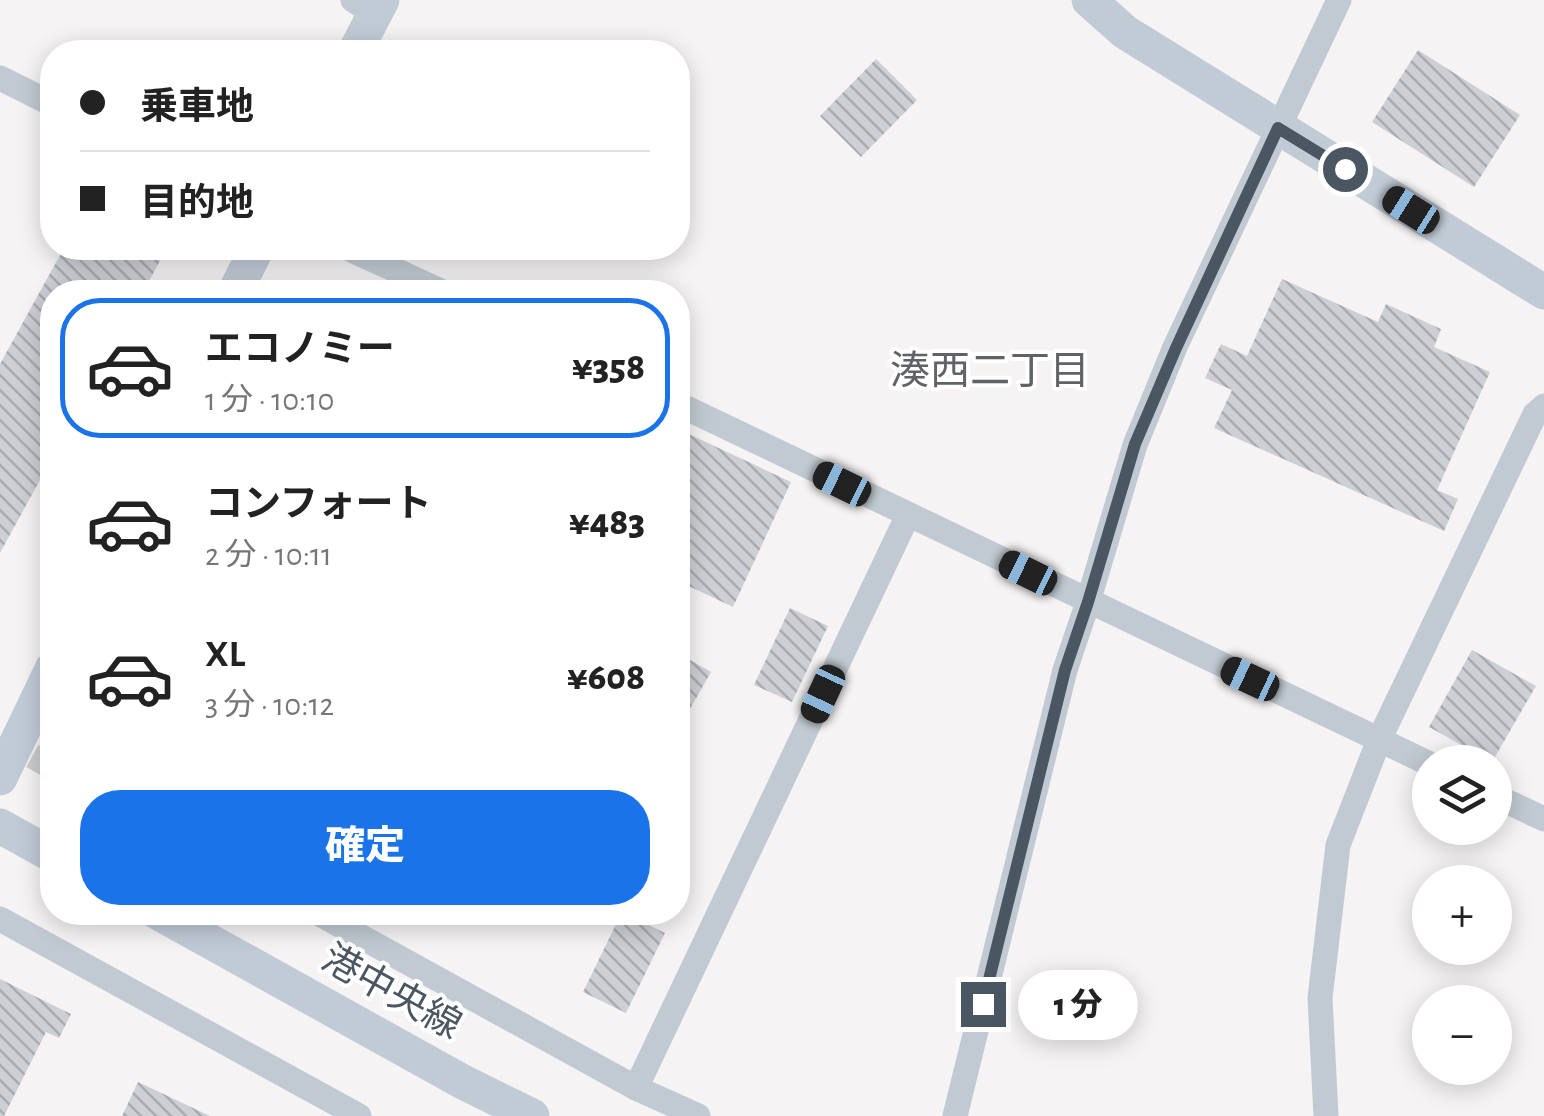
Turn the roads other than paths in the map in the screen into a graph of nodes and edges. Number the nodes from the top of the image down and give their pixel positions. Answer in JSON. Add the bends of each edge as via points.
{"nodes":[{"id":1,"x":1089,"y":0,"type":"edge"},
{"id":2,"x":1339,"y":0,"type":"edge"},
{"id":3,"x":370,"y":4,"type":"edge"},
{"id":4,"x":358,"y":40,"type":"edge"},
{"id":5,"x":0,"y":78,"type":"edge"},
{"id":6,"x":40,"y":98,"type":"edge"},
{"id":7,"x":1278,"y":128,"type":"junction"},
{"id":8,"x":373,"y":260,"type":"edge"},
{"id":9,"x":417,"y":280,"type":"edge"},
{"id":10,"x":1544,"y":292,"type":"edge"},
{"id":11,"x":1544,"y":406,"type":"edge"},
{"id":12,"x":690,"y":410,"type":"edge"},
{"id":13,"x":908,"y":515,"type":"junction"},
{"id":14,"x":1088,"y":602,"type":"junction"},
{"id":15,"x":40,"y":693,"type":"edge"},
{"id":16,"x":1379,"y":740,"type":"junction"},
{"id":17,"x":1412,"y":756,"type":"edge"},
{"id":18,"x":0,"y":778,"type":"edge"},
{"id":19,"x":1512,"y":804,"type":"edge"},
{"id":20,"x":1544,"y":819,"type":"edge"},
{"id":21,"x":0,"y":826,"type":"edge"},
{"id":22,"x":40,"y":848,"type":"edge"},
{"id":23,"x":0,"y":920,"type":"edge"},
{"id":24,"x":180,"y":925,"type":"edge"},
{"id":25,"x":340,"y":925,"type":"edge"},
{"id":26,"x":636,"y":1088,"type":"junction"},
{"id":27,"x":328,"y":1109,"type":"edge"},
{"id":28,"x":359,"y":1116,"type":"edge"},
{"id":29,"x":532,"y":1116,"type":"edge"},
{"id":30,"x":698,"y":1116,"type":"edge"},
{"id":31,"x":955,"y":1116,"type":"edge"},
{"id":32,"x":1326,"y":1116,"type":"edge"}],
"edges":[{"from":1,"to":7,"type":"street","via":[[1125,32]]},
{"from":2,"to":7,"type":"street"},
{"from":3,"to":4,"type":"street"},
{"from":5,"to":6,"type":"street"},
{"from":7,"to":10,"type":"street"},
{"from":7,"to":14,"type":"street","via":[[1135,444]]},
{"from":8,"to":9,"type":"street"},
{"from":11,"to":16,"type":"street"},
{"from":12,"to":13,"type":"street"},
{"from":13,"to":14,"type":"street"},
{"from":13,"to":26,"type":"street"},
{"from":14,"to":16,"type":"street"},
{"from":14,"to":31,"type":"street","via":[[1065,670]]},
{"from":15,"to":18,"type":"street"},
{"from":16,"to":17,"type":"street"},
{"from":16,"to":32,"type":"street","via":[[1338,845],[1320,998]]},
{"from":19,"to":20,"type":"street"},
{"from":21,"to":22,"type":"street"},
{"from":23,"to":27,"type":"street"},
{"from":24,"to":29,"type":"street","name":"港中央線"},
{"from":25,"to":26,"type":"street"},
{"from":26,"to":30,"type":"street"},
{"from":27,"to":28,"type":"street"}]}
